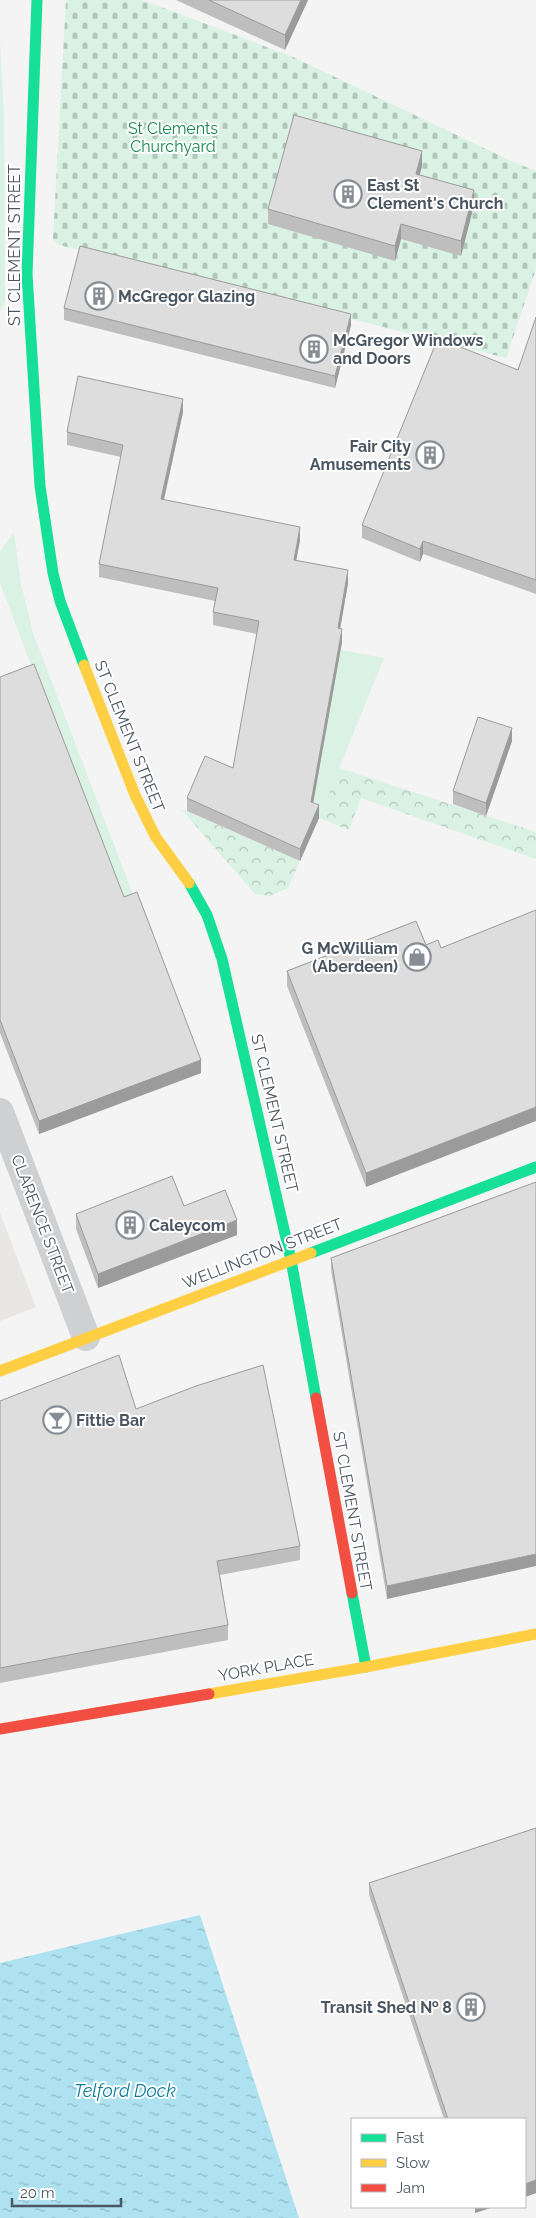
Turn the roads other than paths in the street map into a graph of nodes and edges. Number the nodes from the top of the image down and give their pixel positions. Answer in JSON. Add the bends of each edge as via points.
{"nodes":[{"id":1,"x":37,"y":0,"type":"edge"},
{"id":2,"x":0,"y":1112,"type":"edge"},
{"id":3,"x":536,"y":1167,"type":"edge"},
{"id":4,"x":291,"y":1260,"type":"junction"},
{"id":5,"x":86,"y":1337,"type":"junction"},
{"id":6,"x":0,"y":1371,"type":"edge"},
{"id":7,"x":536,"y":1634,"type":"edge"},
{"id":8,"x":366,"y":1667,"type":"junction"},
{"id":9,"x":0,"y":1729,"type":"edge"}],
"edges":[{"from":1,"to":4,"type":"street","name":"ST CLEMENT STREET","via":[[27,274],[40,486],[53,573],[60,601],[135,795],[155,836],[196,894],[217,942],[230,984]]},
{"from":2,"to":5,"type":"street","name":"CLARENCE STREET"},
{"from":3,"to":4,"type":"street","name":"WELLINGTON STREET"},
{"from":4,"to":5,"type":"street","name":"WELLINGTON STREET"},
{"from":4,"to":8,"type":"street","name":"ST CLEMENT STREET"},
{"from":5,"to":6,"type":"street","name":"WELLINGTON STREET"},
{"from":7,"to":8,"type":"street","name":"YORK PLACE"},
{"from":8,"to":9,"type":"street","name":"YORK PLACE"}]}
